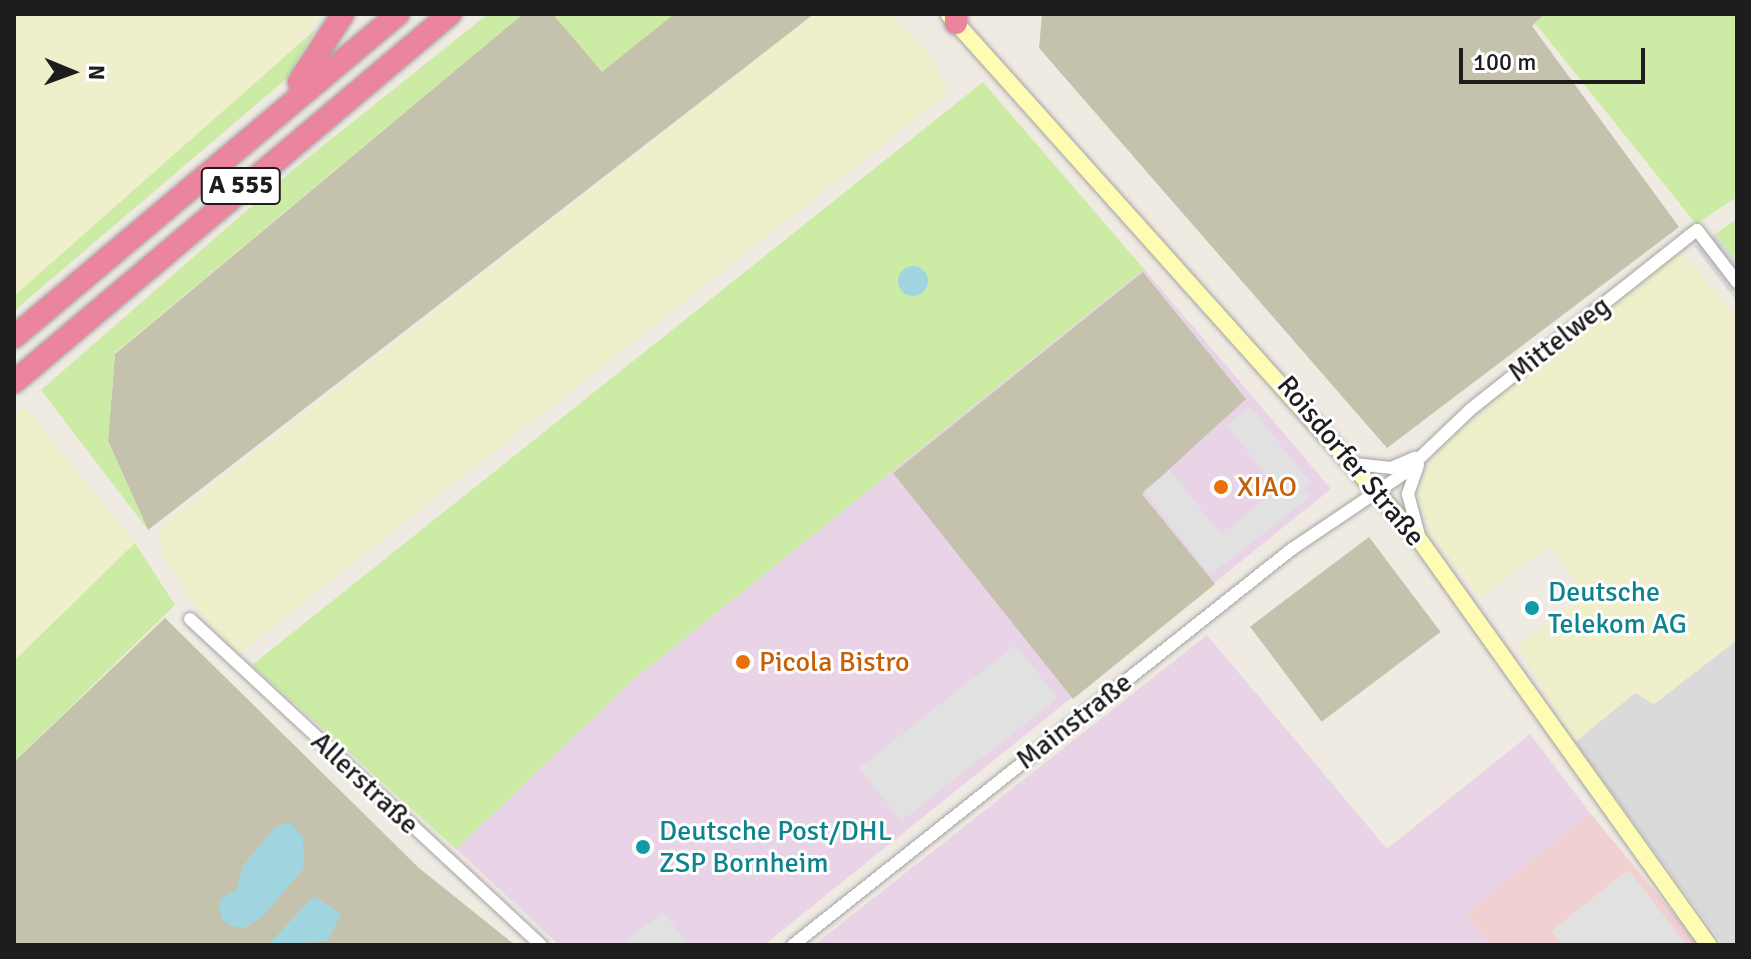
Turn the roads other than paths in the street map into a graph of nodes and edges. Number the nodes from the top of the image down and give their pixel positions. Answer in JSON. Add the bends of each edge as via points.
{"nodes":[{"id":1,"x":343,"y":14,"type":"edge"},
{"id":2,"x":398,"y":14,"type":"edge"},
{"id":3,"x":450,"y":14,"type":"edge"},
{"id":4,"x":954,"y":17,"type":"edge"},
{"id":5,"x":282,"y":106,"type":"junction"},
{"id":6,"x":1737,"y":282,"type":"edge"},
{"id":7,"x":15,"y":336,"type":"edge"},
{"id":8,"x":14,"y":382,"type":"edge"},
{"id":9,"x":1426,"y":453,"type":"junction"},
{"id":10,"x":1354,"y":464,"type":"junction"},
{"id":11,"x":1376,"y":488,"type":"junction"},
{"id":12,"x":1356,"y":500,"type":"joint"},
{"id":13,"x":1421,"y":542,"type":"junction"},
{"id":14,"x":190,"y":619,"type":"dead end"},
{"id":15,"x":541,"y":945,"type":"edge"},
{"id":16,"x":793,"y":945,"type":"edge"},
{"id":17,"x":1708,"y":945,"type":"edge"}],
"edges":[{"from":1,"to":5,"type":"highway"},
{"from":2,"to":5,"type":"highway","number":"A 555"},
{"from":3,"to":8,"type":"highway","number":"A 555"},
{"from":4,"to":10,"type":"main road","name":"Roisdorfer Straße"},
{"from":5,"to":7,"type":"highway","number":"A 555"},
{"from":6,"to":9,"type":"street","name":"Mittelweg","via":[[1697,230],[1471,409]]},
{"from":9,"to":10,"type":"street","name":"Mittelweg","via":[[1391,468]]},
{"from":9,"to":11,"type":"street","name":"Mittelweg"},
{"from":9,"to":13,"type":"street","name":"Mittelweg","via":[[1408,494]]},
{"from":10,"to":11,"type":"main road","name":"Roisdorfer Straße"},
{"from":11,"to":12,"type":"street","name":"Mittelweg"},
{"from":11,"to":13,"type":"main road","name":"Roisdorfer Straße"},
{"from":12,"to":16,"type":"street","name":"Mainstraße"},
{"from":13,"to":17,"type":"main road","name":"Roisdorfer Straße"},
{"from":14,"to":15,"type":"street","name":"Allerstraße"}]}
